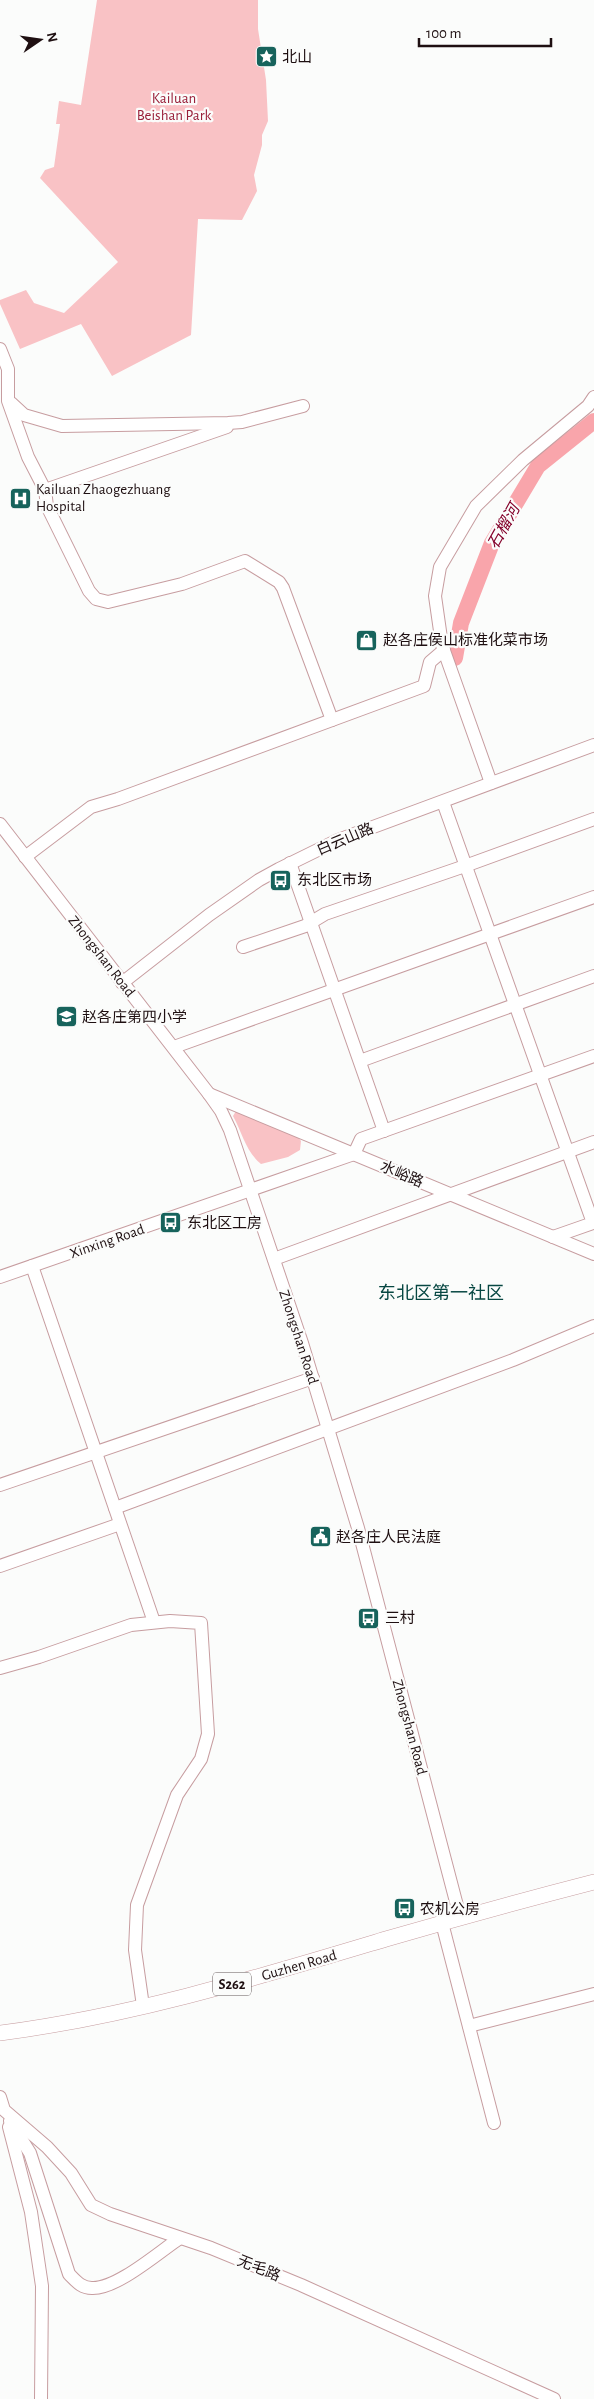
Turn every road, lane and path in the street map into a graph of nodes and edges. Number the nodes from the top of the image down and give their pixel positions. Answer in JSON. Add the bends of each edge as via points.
{"nodes":[{"id":1,"x":0,"y":349,"type":"edge"},
{"id":2,"x":594,"y":397,"type":"edge"},
{"id":3,"x":4,"y":401,"type":"edge"},
{"id":4,"x":303,"y":406,"type":"dead end"},
{"id":5,"x":242,"y":422,"type":"junction"},
{"id":6,"x":45,"y":490,"type":"junction"},
{"id":7,"x":444,"y":650,"type":"junction"},
{"id":8,"x":332,"y":720,"type":"junction"},
{"id":9,"x":594,"y":745,"type":"edge"},
{"id":10,"x":491,"y":783,"type":"junction"},
{"id":11,"x":443,"y":802,"type":"junction"},
{"id":12,"x":594,"y":819,"type":"edge"},
{"id":13,"x":0,"y":824,"type":"edge"},
{"id":14,"x":25,"y":857,"type":"junction"},
{"id":15,"x":290,"y":863,"type":"junction"},
{"id":16,"x":466,"y":866,"type":"junction"},
{"id":17,"x":594,"y":897,"type":"edge"},
{"id":18,"x":311,"y":922,"type":"junction"},
{"id":19,"x":490,"y":934,"type":"junction"},
{"id":20,"x":244,"y":947,"type":"dead end"},
{"id":21,"x":594,"y":976,"type":"edge"},
{"id":22,"x":122,"y":983,"type":"junction"},
{"id":23,"x":335,"y":990,"type":"junction"},
{"id":24,"x":515,"y":1005,"type":"junction"},
{"id":25,"x":174,"y":1047,"type":"junction"},
{"id":26,"x":594,"y":1056,"type":"edge"},
{"id":27,"x":360,"y":1061,"type":"junction"},
{"id":28,"x":540,"y":1075,"type":"junction"},
{"id":29,"x":210,"y":1094,"type":"junction"},
{"id":30,"x":384,"y":1131,"type":"junction"},
{"id":31,"x":594,"y":1142,"type":"edge"},
{"id":32,"x":568,"y":1152,"type":"junction"},
{"id":33,"x":354,"y":1154,"type":"junction"},
{"id":34,"x":250,"y":1191,"type":"junction"},
{"id":35,"x":452,"y":1194,"type":"junction"},
{"id":36,"x":594,"y":1223,"type":"edge"},
{"id":37,"x":553,"y":1237,"type":"junction"},
{"id":38,"x":594,"y":1254,"type":"edge"},
{"id":39,"x":274,"y":1259,"type":"junction"},
{"id":40,"x":32,"y":1266,"type":"junction"},
{"id":41,"x":0,"y":1277,"type":"edge"},
{"id":42,"x":594,"y":1326,"type":"edge"},
{"id":43,"x":313,"y":1378,"type":"junction"},
{"id":44,"x":328,"y":1430,"type":"junction"},
{"id":45,"x":96,"y":1452,"type":"junction"},
{"id":46,"x":0,"y":1485,"type":"edge"},
{"id":47,"x":115,"y":1508,"type":"junction"},
{"id":48,"x":120,"y":1524,"type":"junction"},
{"id":49,"x":0,"y":1566,"type":"edge"},
{"id":50,"x":154,"y":1622,"type":"junction"},
{"id":51,"x":0,"y":1668,"type":"edge"},
{"id":52,"x":594,"y":1882,"type":"edge"},
{"id":53,"x":460,"y":1917,"type":"junction"},
{"id":54,"x":442,"y":1923,"type":"junction"},
{"id":55,"x":594,"y":1994,"type":"edge"},
{"id":56,"x":143,"y":2006,"type":"junction"},
{"id":57,"x":469,"y":2026,"type":"junction"},
{"id":58,"x":0,"y":2033,"type":"edge"},
{"id":59,"x":0,"y":2097,"type":"edge"},
{"id":60,"x":4,"y":2110,"type":"junction"},
{"id":61,"x":494,"y":2123,"type":"dead end"},
{"id":62,"x":180,"y":2238,"type":"junction"},
{"id":63,"x":41,"y":2399,"type":"edge"},
{"id":64,"x":554,"y":2399,"type":"edge"}],
"edges":[{"from":1,"to":3,"type":"street","via":[[8,369]]},
{"from":2,"to":7,"type":"street","via":[[588,406],[523,460],[476,506],[440,567],[435,596]]},
{"from":3,"to":5,"type":"street","via":[[24,415],[62,426]]},
{"from":3,"to":6,"type":"street"},
{"from":4,"to":5,"type":"street"},
{"from":5,"to":6,"type":"street"},
{"from":6,"to":8,"type":"street","via":[[47,506],[88,591],[96,599],[108,602],[141,595],[245,561],[279,582]]},
{"from":7,"to":8,"type":"street","via":[[430,662],[424,686]]},
{"from":7,"to":10,"type":"street"},
{"from":8,"to":14,"type":"street","via":[[118,800],[91,807]]},
{"from":9,"to":10,"type":"street","name":"白云山路"},
{"from":10,"to":11,"type":"street","name":"白云山路"},
{"from":11,"to":15,"type":"street","name":"白云山路","via":[[338,840]]},
{"from":11,"to":16,"type":"street"},
{"from":12,"to":16,"type":"street"},
{"from":13,"to":14,"type":"street","name":"Zhongshan Road"},
{"from":14,"to":22,"type":"street","name":"Zhongshan Road"},
{"from":15,"to":18,"type":"street"},
{"from":15,"to":22,"type":"street","name":"白云山路","via":[[208,915]]},
{"from":16,"to":18,"type":"street","via":[[325,914]]},
{"from":16,"to":19,"type":"street"},
{"from":17,"to":19,"type":"street"},
{"from":18,"to":20,"type":"street"},
{"from":18,"to":23,"type":"street"},
{"from":19,"to":23,"type":"street"},
{"from":19,"to":24,"type":"street"},
{"from":21,"to":24,"type":"street"},
{"from":22,"to":25,"type":"street","name":"Zhongshan Road"},
{"from":23,"to":25,"type":"street"},
{"from":23,"to":27,"type":"street"},
{"from":24,"to":27,"type":"street"},
{"from":24,"to":28,"type":"street"},
{"from":25,"to":29,"type":"street","name":"Zhongshan Road"},
{"from":26,"to":28,"type":"street"},
{"from":27,"to":30,"type":"street"},
{"from":28,"to":30,"type":"street"},
{"from":28,"to":32,"type":"street"},
{"from":29,"to":33,"type":"street","name":"水峪路"},
{"from":29,"to":34,"type":"street","name":"Zhongshan Road","via":[[230,1130]]},
{"from":30,"to":33,"type":"street","via":[[361,1139]]},
{"from":31,"to":32,"type":"street"},
{"from":32,"to":35,"type":"street"},
{"from":32,"to":36,"type":"street"},
{"from":33,"to":34,"type":"street","name":"Xinxing Road"},
{"from":33,"to":35,"type":"street","name":"水峪路"},
{"from":34,"to":39,"type":"street","name":"Zhongshan Road"},
{"from":34,"to":40,"type":"street","name":"Xinxing Road"},
{"from":35,"to":37,"type":"street","name":"水峪路"},
{"from":35,"to":39,"type":"street"},
{"from":36,"to":37,"type":"street"},
{"from":37,"to":38,"type":"street","name":"水峪路"},
{"from":39,"to":43,"type":"street","name":"Zhongshan Road"},
{"from":40,"to":41,"type":"street","name":"Xinxing Road"},
{"from":40,"to":45,"type":"street"},
{"from":42,"to":44,"type":"street"},
{"from":43,"to":44,"type":"street","name":"Zhongshan Road"},
{"from":43,"to":45,"type":"street"},
{"from":44,"to":47,"type":"street"},
{"from":44,"to":53,"type":"street","name":"Zhongshan Road","via":[[358,1528]]},
{"from":45,"to":46,"type":"street"},
{"from":45,"to":47,"type":"street"},
{"from":47,"to":48,"type":"street"},
{"from":48,"to":49,"type":"street"},
{"from":48,"to":50,"type":"street"},
{"from":50,"to":51,"type":"street","via":[[131,1624]]},
{"from":50,"to":56,"type":"street","via":[[201,1623],[208,1734],[200,1759],[177,1795],[137,1905],[135,1950]]},
{"from":52,"to":53,"type":"main road","name":"Guzhen Road","number":"S262"},
{"from":53,"to":54,"type":"main road","name":"Guzhen Road","number":"S262"},
{"from":54,"to":56,"type":"main road","name":"Guzhen Road","number":"S262","via":[[256,1978]]},
{"from":54,"to":57,"type":"street"},
{"from":55,"to":57,"type":"street"},
{"from":56,"to":58,"type":"main road","name":"Guzhen Road","number":"S262","via":[[78,2022]]},
{"from":57,"to":61,"type":"street"},
{"from":59,"to":60,"type":"street"},
{"from":60,"to":62,"type":"street","name":"无毛路","via":[[72,2173],[91,2205]]},
{"from":60,"to":62,"type":"street","via":[[30,2153],[69,2274],[80,2285],[91,2288],[120,2279]]},
{"from":60,"to":63,"type":"street","via":[[31,2212],[42,2286]]},
{"from":62,"to":64,"type":"street","name":"无毛路","via":[[301,2285]]}]}
